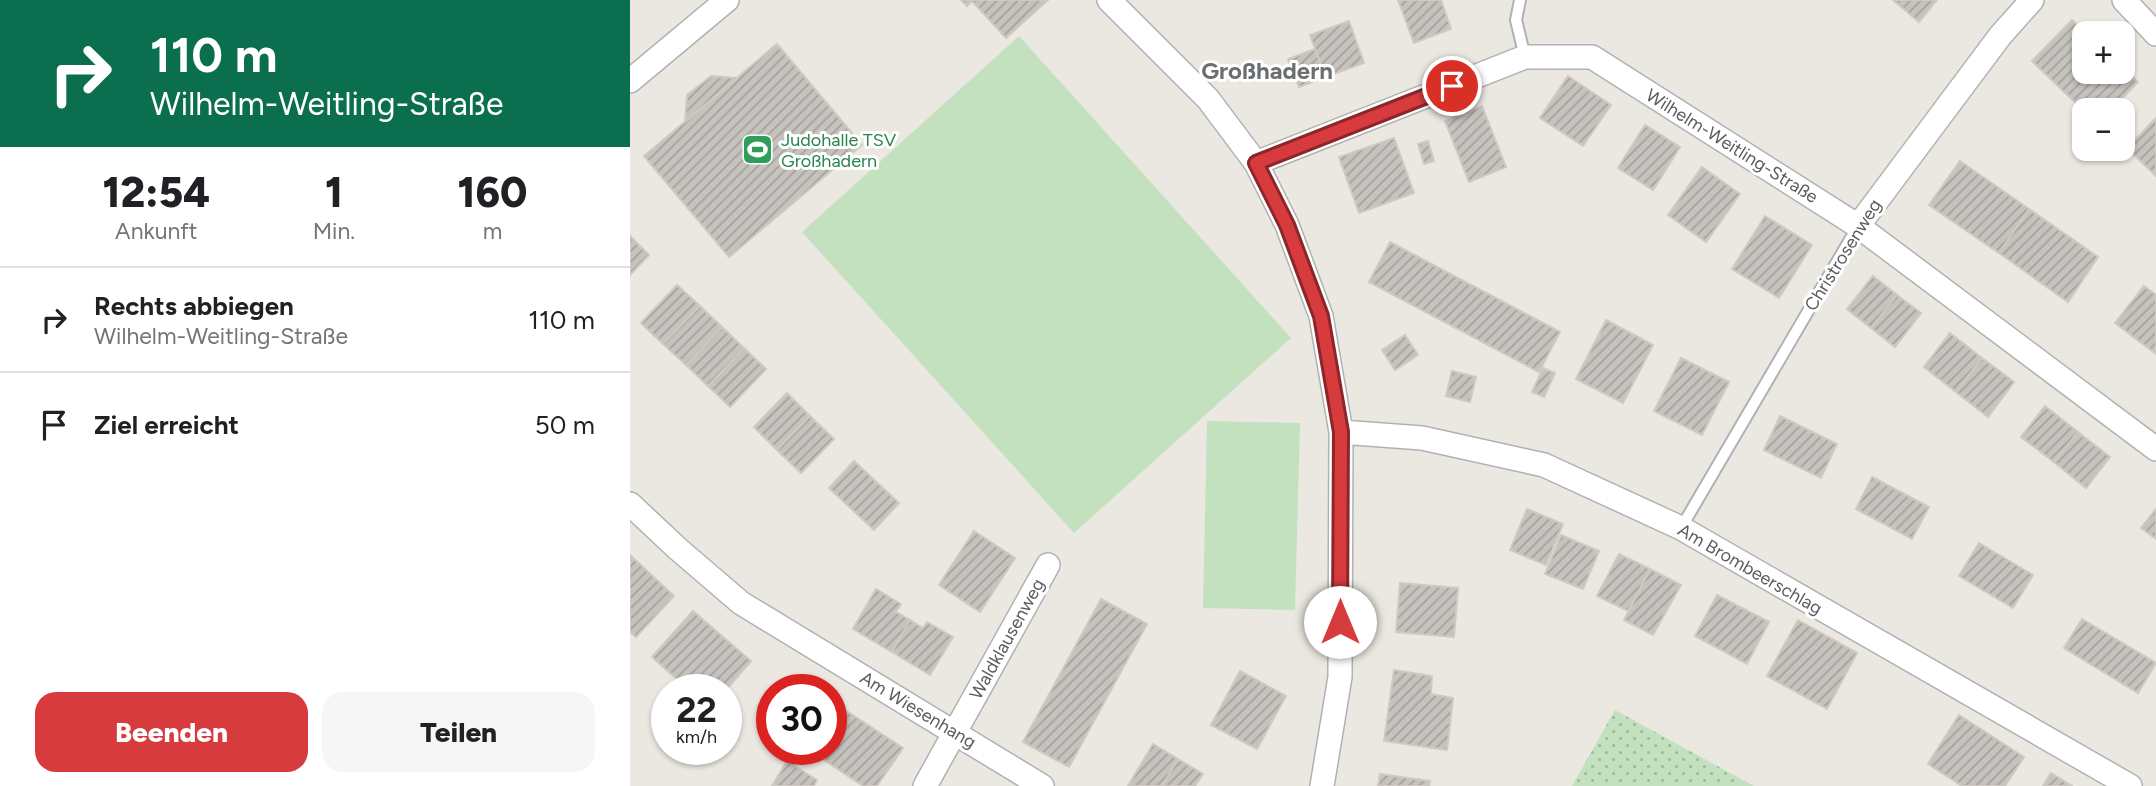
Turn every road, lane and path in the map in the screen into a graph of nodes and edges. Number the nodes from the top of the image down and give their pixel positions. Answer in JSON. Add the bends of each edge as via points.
{"nodes":[{"id":1,"x":727,"y":0,"type":"edge"},
{"id":2,"x":1109,"y":0,"type":"edge"},
{"id":3,"x":1520,"y":0,"type":"edge"},
{"id":4,"x":2032,"y":0,"type":"edge"},
{"id":5,"x":2124,"y":0,"type":"edge"},
{"id":6,"x":2156,"y":34,"type":"edge"},
{"id":7,"x":1525,"y":57,"type":"junction"},
{"id":8,"x":630,"y":81,"type":"edge"},
{"id":9,"x":1256,"y":163,"type":"junction"},
{"id":10,"x":1858,"y":226,"type":"junction"},
{"id":11,"x":1341,"y":432,"type":"junction"},
{"id":12,"x":2156,"y":449,"type":"edge"},
{"id":13,"x":630,"y":504,"type":"edge"},
{"id":14,"x":1681,"y":528,"type":"junction"},
{"id":15,"x":1048,"y":565,"type":"dead end"},
{"id":16,"x":955,"y":733,"type":"junction"},
{"id":17,"x":925,"y":786,"type":"edge"},
{"id":18,"x":1042,"y":786,"type":"edge"},
{"id":19,"x":1322,"y":786,"type":"edge"},
{"id":20,"x":2130,"y":786,"type":"edge"}],
"edges":[{"from":1,"to":8,"type":"street"},
{"from":2,"to":9,"type":"street","via":[[1208,99]]},
{"from":3,"to":7,"type":"lane","via":[[1516,20]]},
{"from":4,"to":10,"type":"street","name":"Christrosenweg"},
{"from":5,"to":6,"type":"street"},
{"from":7,"to":9,"type":"street","name":"Wilhelm-Weitling-Straße"},
{"from":7,"to":10,"type":"street","name":"Wilhelm-Weitling-Straße","via":[[1591,57]]},
{"from":9,"to":11,"type":"street","via":[[1287,225],[1321,316]]},
{"from":10,"to":12,"type":"street","name":"Wilhelm-Weitling-Straße"},
{"from":10,"to":14,"type":"lane","name":"Christrosenweg"},
{"from":11,"to":14,"type":"street","name":"Am Brombeerschlag","via":[[1422,438],[1544,466]]},
{"from":11,"to":19,"type":"street","via":[[1340,677]]},
{"from":13,"to":16,"type":"street","name":"Am Wiesenhang","via":[[741,603]]},
{"from":14,"to":20,"type":"street","name":"Am Brombeerschlag"},
{"from":15,"to":16,"type":"street","name":"Waldklausenweg"},
{"from":16,"to":17,"type":"street","name":"Waldklausenweg"},
{"from":16,"to":18,"type":"street","name":"Am Wiesenhang"}]}
